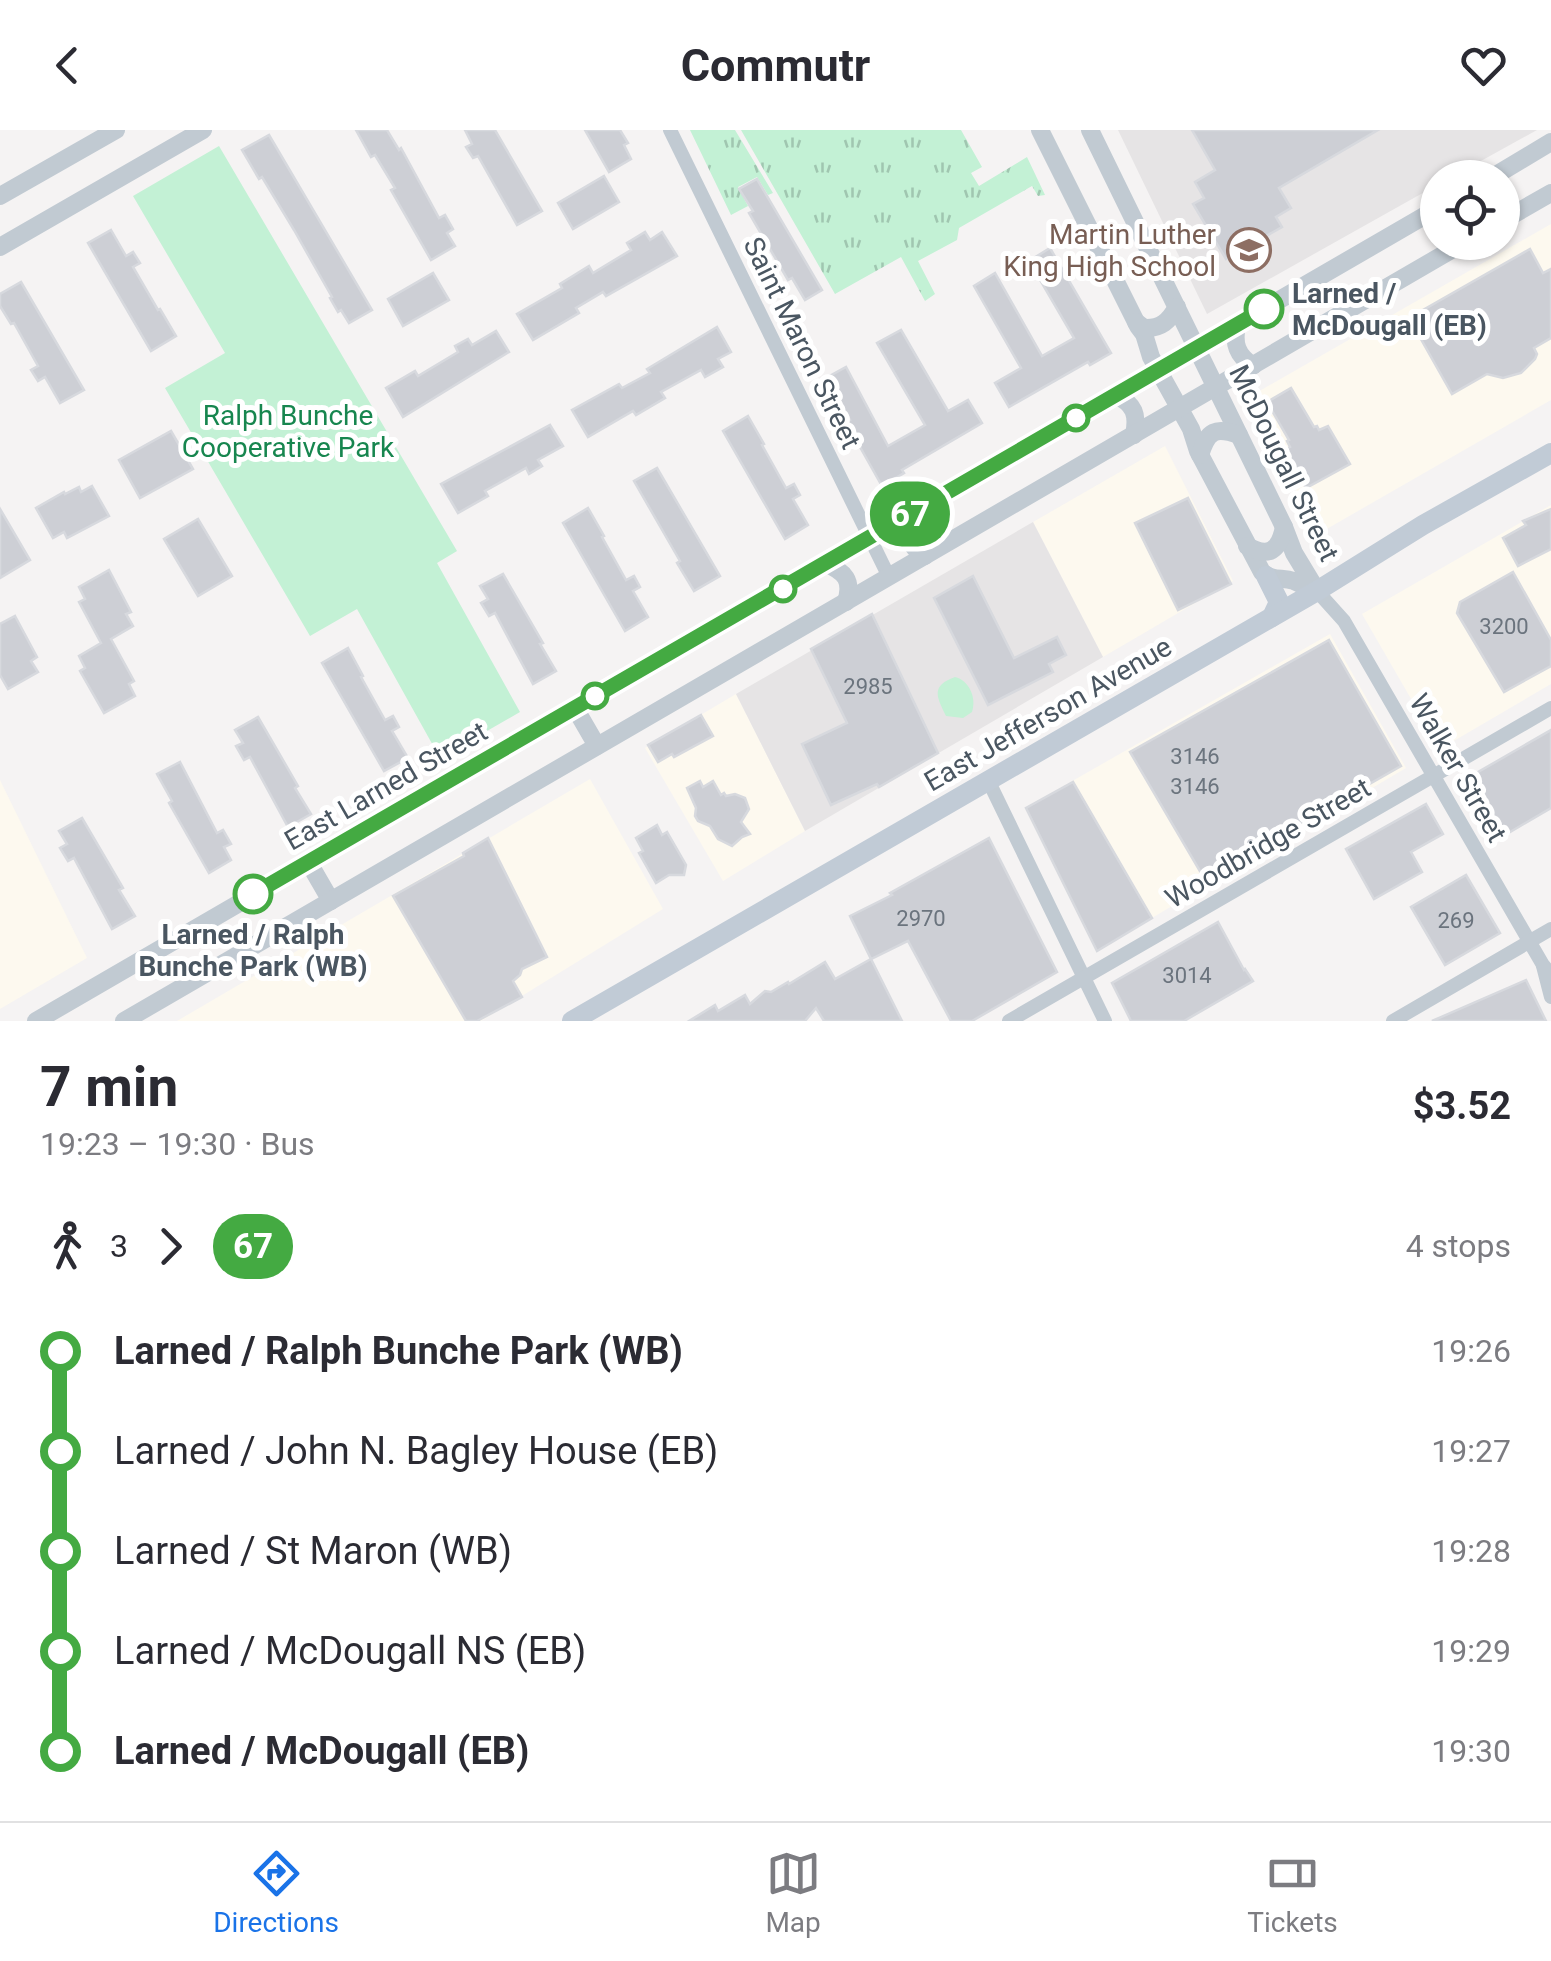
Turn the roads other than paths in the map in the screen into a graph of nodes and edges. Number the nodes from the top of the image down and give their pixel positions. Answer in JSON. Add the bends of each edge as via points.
{"nodes":[{"id":1,"x":116,"y":130,"type":"edge"},
{"id":2,"x":203,"y":130,"type":"edge"},
{"id":3,"x":670,"y":130,"type":"edge"},
{"id":4,"x":1040,"y":130,"type":"edge"},
{"id":5,"x":1090,"y":130,"type":"edge"},
{"id":6,"x":1551,"y":142,"type":"edge"},
{"id":7,"x":1520,"y":161,"type":"edge"},
{"id":8,"x":1551,"y":192,"type":"edge"},
{"id":9,"x":0,"y":196,"type":"edge"},
{"id":10,"x":1520,"y":210,"type":"edge"},
{"id":11,"x":1420,"y":218,"type":"edge"},
{"id":12,"x":0,"y":247,"type":"edge"},
{"id":13,"x":1434,"y":260,"type":"edge"},
{"id":14,"x":1177,"y":307,"type":"junction"},
{"id":15,"x":1136,"y":322,"type":"junction"},
{"id":16,"x":1236,"y":325,"type":"junction"},
{"id":17,"x":1197,"y":348,"type":"junction"},
{"id":18,"x":1252,"y":366,"type":"junction"},
{"id":19,"x":1159,"y":370,"type":"junction"},
{"id":20,"x":1216,"y":387,"type":"junction"},
{"id":21,"x":1115,"y":396,"type":"junction"},
{"id":22,"x":1181,"y":408,"type":"junction"},
{"id":23,"x":1134,"y":435,"type":"junction"},
{"id":24,"x":1240,"y":435,"type":"junction"},
{"id":25,"x":1551,"y":453,"type":"edge"},
{"id":26,"x":1200,"y":454,"type":"junction"},
{"id":27,"x":908,"y":516,"type":"junction"},
{"id":28,"x":1284,"y":527,"type":"junction"},
{"id":29,"x":870,"y":538,"type":"junction"},
{"id":30,"x":1246,"y":546,"type":"junction"},
{"id":31,"x":925,"y":556,"type":"junction"},
{"id":32,"x":825,"y":564,"type":"junction"},
{"id":33,"x":1266,"y":576,"type":"junction"},
{"id":34,"x":889,"y":578,"type":"junction"},
{"id":35,"x":1317,"y":590,"type":"junction"},
{"id":36,"x":846,"y":602,"type":"junction"},
{"id":37,"x":1272,"y":616,"type":"junction"},
{"id":38,"x":575,"y":708,"type":"junction"},
{"id":39,"x":1551,"y":708,"type":"edge"},
{"id":40,"x":597,"y":746,"type":"junction"},
{"id":41,"x":1434,"y":776,"type":"junction"},
{"id":42,"x":988,"y":780,"type":"junction"},
{"id":43,"x":309,"y":863,"type":"junction"},
{"id":44,"x":331,"y":901,"type":"junction"},
{"id":45,"x":1551,"y":929,"type":"edge"},
{"id":46,"x":1529,"y":942,"type":"junction"},
{"id":47,"x":1547,"y":969,"type":"edge"},
{"id":48,"x":1084,"y":978,"type":"junction"},
{"id":49,"x":1551,"y":998,"type":"edge"},
{"id":50,"x":604,"y":1013,"type":"edge"},
{"id":51,"x":36,"y":1021,"type":"edge"},
{"id":52,"x":124,"y":1021,"type":"edge"},
{"id":53,"x":572,"y":1021,"type":"edge"},
{"id":54,"x":1009,"y":1021,"type":"edge"},
{"id":55,"x":1105,"y":1021,"type":"edge"},
{"id":56,"x":1392,"y":1021,"type":"edge"}],
"edges":[{"from":1,"to":9,"type":"street"},
{"from":2,"to":12,"type":"street"},
{"from":3,"to":29,"type":"street","name":"Saint Maron Street"},
{"from":4,"to":15,"type":"street"},
{"from":5,"to":14,"type":"street","name":"McDougall Street"},
{"from":6,"to":7,"type":"street"},
{"from":8,"to":10,"type":"street"},
{"from":11,"to":16,"type":"street","name":"East Larned Street"},
{"from":13,"to":18,"type":"street"},
{"from":14,"to":15,"type":"street","via":[[1162,326]]},
{"from":14,"to":17,"type":"street","name":"McDougall Street"},
{"from":15,"to":19,"type":"street"},
{"from":16,"to":17,"type":"street","name":"East Larned Street"},
{"from":16,"to":18,"type":"street","via":[[1236,349]]},
{"from":17,"to":19,"type":"street","name":"East Larned Street"},
{"from":17,"to":20,"type":"street","name":"McDougall Street"},
{"from":18,"to":20,"type":"street"},
{"from":19,"to":21,"type":"street","name":"East Larned Street"},
{"from":19,"to":22,"type":"street"},
{"from":20,"to":22,"type":"street"},
{"from":20,"to":24,"type":"street","name":"McDougall Street"},
{"from":21,"to":23,"type":"street","via":[[1135,410]]},
{"from":21,"to":27,"type":"street","name":"East Larned Street"},
{"from":22,"to":23,"type":"street"},
{"from":22,"to":26,"type":"street"},
{"from":23,"to":31,"type":"street"},
{"from":24,"to":26,"type":"street","via":[[1214,432]]},
{"from":24,"to":28,"type":"street","name":"McDougall Street"},
{"from":25,"to":35,"type":"main road","name":"East Jefferson Avenue"},
{"from":26,"to":30,"type":"street"},
{"from":27,"to":29,"type":"street","name":"East Larned Street"},
{"from":27,"to":31,"type":"street","via":[[908,539]]},
{"from":28,"to":30,"type":"street","via":[[1272,550]]},
{"from":28,"to":35,"type":"street","name":"McDougall Street"},
{"from":29,"to":32,"type":"street","name":"East Larned Street"},
{"from":29,"to":34,"type":"street","name":"Saint Maron Street"},
{"from":30,"to":33,"type":"street"},
{"from":31,"to":34,"type":"street"},
{"from":32,"to":36,"type":"street","via":[[848,579]]},
{"from":32,"to":38,"type":"street","name":"East Larned Street"},
{"from":33,"to":35,"type":"street","name":"McDougall Street"},
{"from":33,"to":37,"type":"main road","via":[[1279,602]]},
{"from":34,"to":36,"type":"street"},
{"from":35,"to":37,"type":"main road","name":"East Jefferson Avenue"},
{"from":35,"to":41,"type":"street","name":"Walker Street","via":[[1344,621]]},
{"from":36,"to":40,"type":"street"},
{"from":37,"to":42,"type":"main road","name":"East Jefferson Avenue"},
{"from":38,"to":40,"type":"street"},
{"from":38,"to":43,"type":"street","name":"East Larned Street"},
{"from":39,"to":41,"type":"street","name":"Woodbridge Street"},
{"from":40,"to":44,"type":"street"},
{"from":41,"to":46,"type":"street","name":"Walker Street"},
{"from":41,"to":48,"type":"street","name":"Woodbridge Street"},
{"from":42,"to":48,"type":"street"},
{"from":42,"to":50,"type":"main road","name":"East Jefferson Avenue"},
{"from":43,"to":44,"type":"street"},
{"from":43,"to":51,"type":"street","name":"East Larned Street"},
{"from":44,"to":52,"type":"street"},
{"from":45,"to":46,"type":"street"},
{"from":46,"to":47,"type":"street","name":"Walker Street"},
{"from":46,"to":56,"type":"street"},
{"from":47,"to":49,"type":"street","name":"Walker Street"},
{"from":48,"to":54,"type":"street","name":"Woodbridge Street"},
{"from":48,"to":55,"type":"street"},
{"from":50,"to":53,"type":"main road","name":"East Jefferson Avenue"}]}
